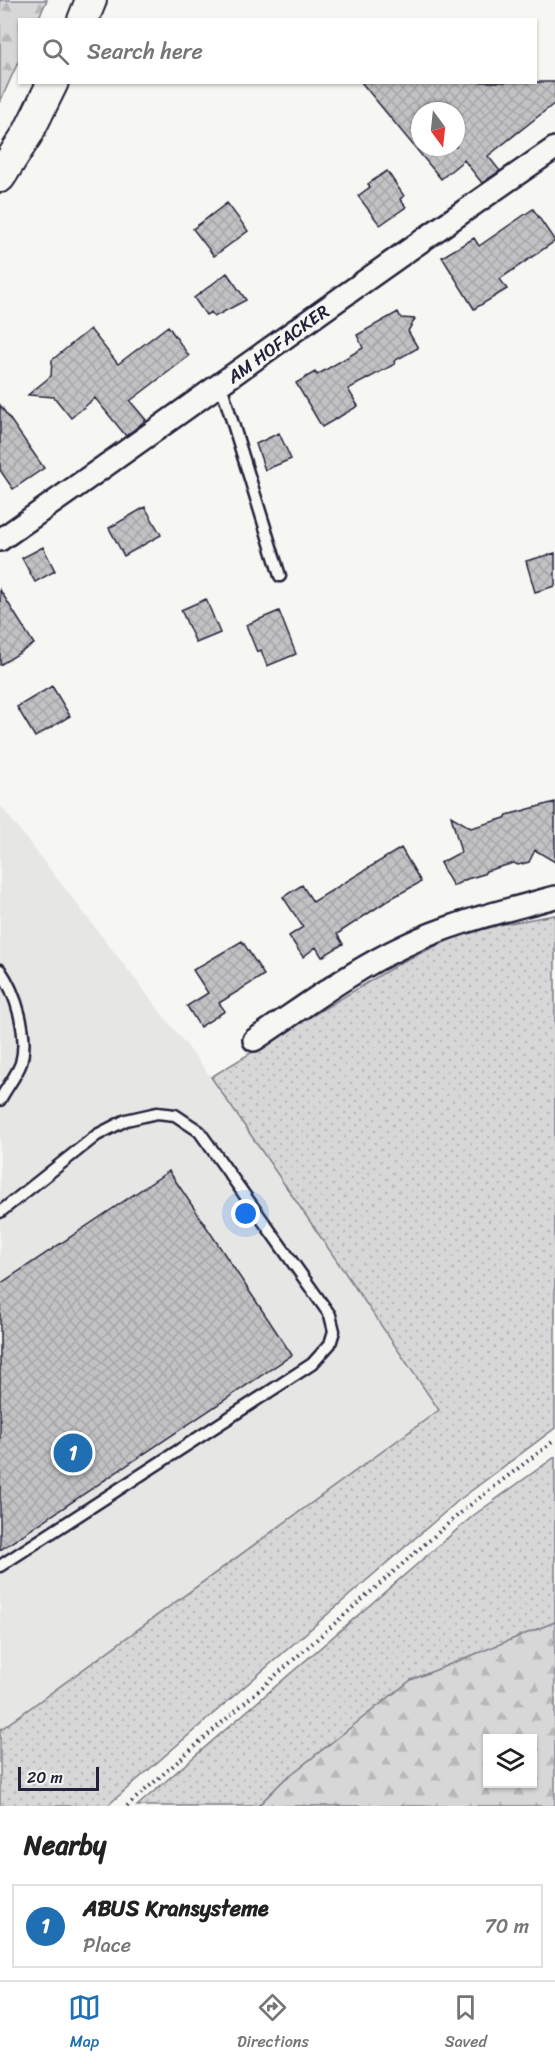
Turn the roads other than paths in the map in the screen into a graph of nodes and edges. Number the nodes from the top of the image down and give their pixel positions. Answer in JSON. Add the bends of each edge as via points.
{"nodes":[{"id":1,"x":91,"y":0,"type":"edge"},
{"id":2,"x":84,"y":18,"type":"edge"},
{"id":3,"x":52,"y":84,"type":"edge"},
{"id":4,"x":555,"y":148,"type":"edge"},
{"id":5,"x":0,"y":177,"type":"edge"},
{"id":6,"x":221,"y":385,"type":"junction"},
{"id":7,"x":0,"y":540,"type":"edge"},
{"id":8,"x":280,"y":576,"type":"dead end"},
{"id":9,"x":555,"y":897,"type":"edge"},
{"id":10,"x":0,"y":970,"type":"edge"},
{"id":11,"x":254,"y":1040,"type":"dead end"},
{"id":12,"x":0,"y":1100,"type":"edge"},
{"id":13,"x":0,"y":1212,"type":"edge"},
{"id":14,"x":0,"y":1566,"type":"edge"}],
"edges":[{"from":1,"to":2,"type":"main road"},
{"from":3,"to":5,"type":"main road"},
{"from":4,"to":6,"type":"street","name":"AM HOFACKER"},
{"from":6,"to":7,"type":"street","name":"AM HOFACKER"},
{"from":6,"to":8,"type":"lane"},
{"from":9,"to":11,"type":"street","via":[[464,921],[406,944]]},
{"from":10,"to":12,"type":"lane","via":[[24,1028],[21,1064]]},
{"from":13,"to":14,"type":"lane","via":[[97,1135],[126,1120],[157,1113],[175,1115],[199,1131],[330,1315],[334,1331],[330,1344],[312,1364]]}]}
